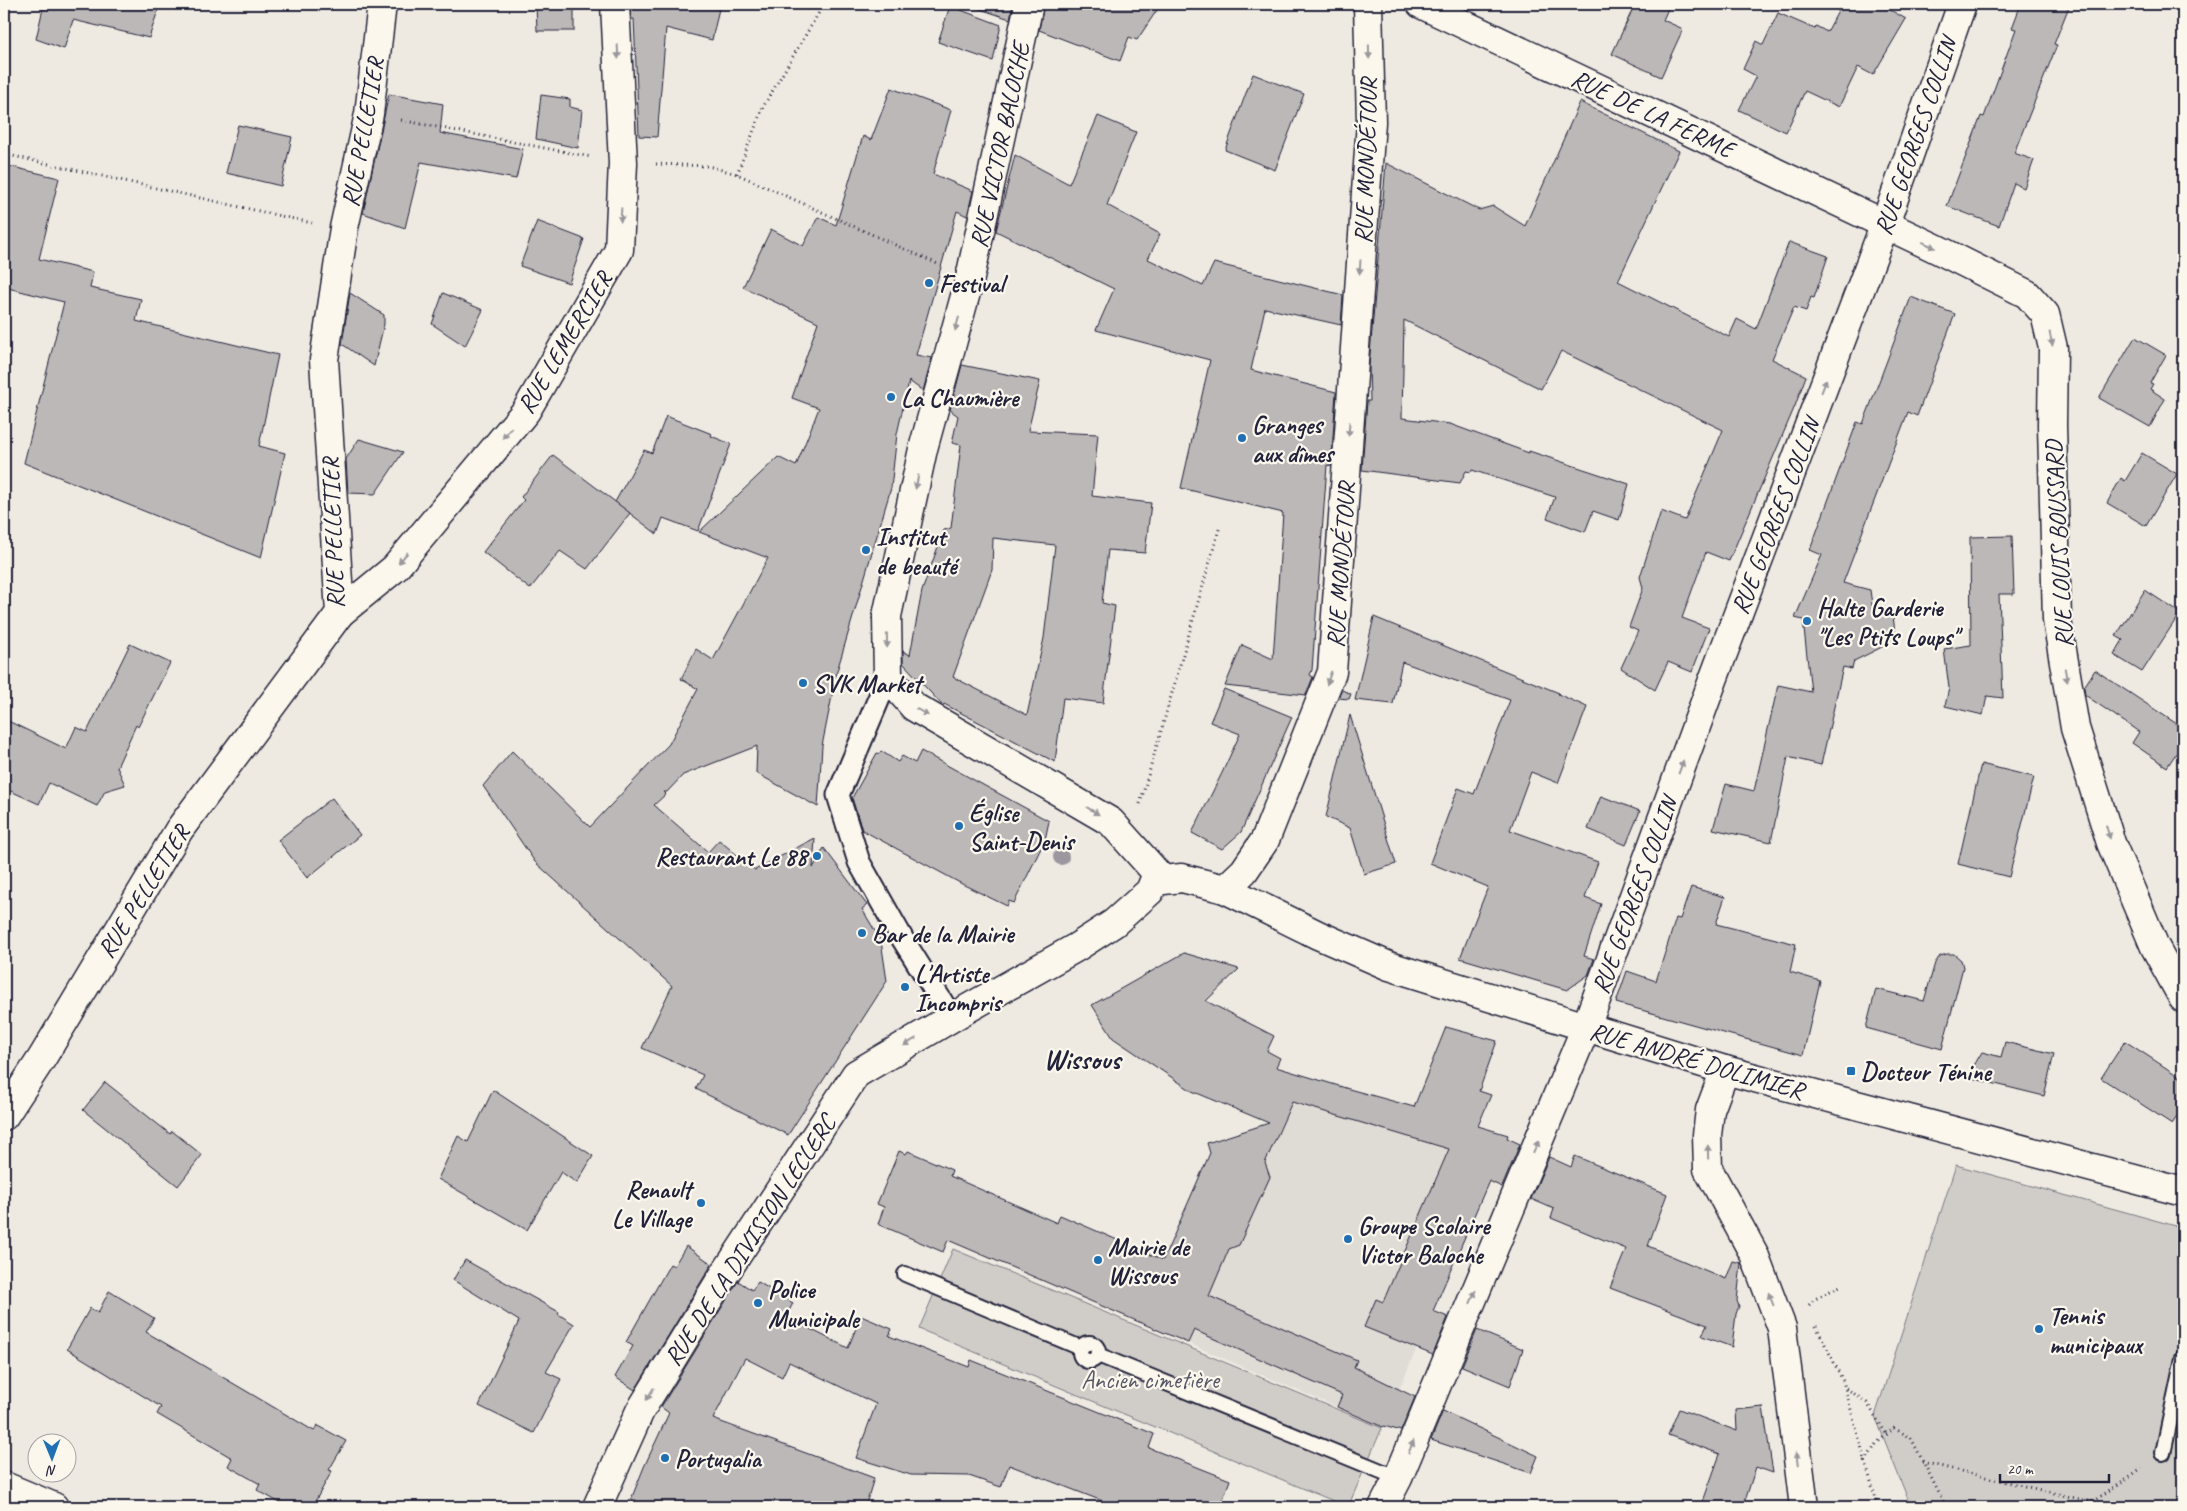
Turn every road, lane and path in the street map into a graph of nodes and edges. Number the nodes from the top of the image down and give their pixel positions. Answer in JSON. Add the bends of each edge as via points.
{"nodes":[{"id":1,"x":382,"y":4,"type":"edge"},
{"id":2,"x":615,"y":4,"type":"edge"},
{"id":3,"x":824,"y":4,"type":"edge"},
{"id":4,"x":1029,"y":4,"type":"edge"},
{"id":5,"x":1368,"y":4,"type":"edge"},
{"id":6,"x":1421,"y":4,"type":"edge"},
{"id":7,"x":1962,"y":4,"type":"edge"},
{"id":8,"x":369,"y":114,"type":"junction"},
{"id":9,"x":4,"y":154,"type":"edge"},
{"id":10,"x":623,"y":163,"type":"junction"},
{"id":11,"x":737,"y":174,"type":"junction"},
{"id":12,"x":1885,"y":224,"type":"junction"},
{"id":13,"x":344,"y":228,"type":"junction"},
{"id":14,"x":970,"y":278,"type":"junction"},
{"id":15,"x":1220,"y":526,"type":"dead end"},
{"id":16,"x":340,"y":613,"type":"junction"},
{"id":17,"x":888,"y":677,"type":"junction"},
{"id":18,"x":1123,"y":835,"type":"junction"},
{"id":19,"x":1162,"y":879,"type":"junction"},
{"id":20,"x":1225,"y":889,"type":"junction"},
{"id":21,"x":2183,"y":998,"type":"edge"},
{"id":22,"x":952,"y":1018,"type":"junction"},
{"id":23,"x":1586,"y":1027,"type":"junction"},
{"id":24,"x":1725,"y":1070,"type":"junction"},
{"id":25,"x":4,"y":1116,"type":"edge"},
{"id":26,"x":2183,"y":1192,"type":"edge"},
{"id":27,"x":905,"y":1274,"type":"dead end"},
{"id":28,"x":1842,"y":1285,"type":"dead end"},
{"id":29,"x":1807,"y":1307,"type":"dead end"},
{"id":30,"x":1815,"y":1325,"type":"dead end"},
{"id":31,"x":2183,"y":1358,"type":"edge"},
{"id":32,"x":1845,"y":1388,"type":"junction"},
{"id":33,"x":1886,"y":1435,"type":"junction"},
{"id":34,"x":2163,"y":1453,"type":"joint"},
{"id":35,"x":1865,"y":1462,"type":"junction"},
{"id":36,"x":1922,"y":1462,"type":"junction"},
{"id":37,"x":1398,"y":1478,"type":"junction"},
{"id":38,"x":4,"y":1486,"type":"edge"},
{"id":39,"x":54,"y":1507,"type":"edge"},
{"id":40,"x":597,"y":1507,"type":"edge"},
{"id":41,"x":1383,"y":1507,"type":"edge"},
{"id":42,"x":1804,"y":1507,"type":"edge"},
{"id":43,"x":1878,"y":1507,"type":"edge"},
{"id":44,"x":1946,"y":1507,"type":"edge"}],
"edges":[{"from":1,"to":8,"type":"street","name":"RUE PELLETIER"},
{"from":2,"to":10,"type":"street","name":"RUE LEMERCIER","one_way":true},
{"from":3,"to":11,"type":"path","via":[[763,107]]},
{"from":4,"to":14,"type":"street","name":"RUE VICTOR BALOCHE"},
{"from":5,"to":20,"type":"street","name":"RUE MONDÉTOUR","one_way":true,"via":[[1371,122],[1332,672],[1265,840],[1244,872]]},
{"from":6,"to":12,"type":"street","name":"RUE DE LA FERME"},
{"from":7,"to":12,"type":"street","name":"RUE GEORGES COLLIN"},
{"from":8,"to":10,"type":"path"},
{"from":8,"to":13,"type":"street","name":"RUE PELLETIER"},
{"from":9,"to":13,"type":"path"},
{"from":10,"to":11,"type":"path","via":[[708,166]]},
{"from":10,"to":16,"type":"street","name":"RUE LEMERCIER","one_way":true,"via":[[619,250],[526,411],[395,568]]},
{"from":11,"to":14,"type":"path"},
{"from":12,"to":21,"type":"street","name":"RUE LOUIS BOUSSARD","one_way":true,"via":[[2028,294],[2045,314],[2053,348],[2057,620],[2075,728],[2111,843],[2155,947]]},
{"from":23,"to":12,"type":"street","name":"RUE GEORGES COLLIN","one_way":true},
{"from":13,"to":16,"type":"street","name":"RUE PELLETIER","via":[[324,360]]},
{"from":14,"to":17,"type":"street","name":"RUE VICTOR BALOCHE","one_way":true,"via":[[923,449],[887,616]]},
{"from":15,"to":18,"type":"path","via":[[1140,804]]},
{"from":16,"to":25,"type":"street","name":"RUE PELLETIER","via":[[179,830]]},
{"from":17,"to":18,"type":"street","one_way":true,"via":[[914,707],[1111,822]]},
{"from":17,"to":22,"type":"street","name":"RUE VICTOR BALOCHE","via":[[838,795],[859,862]]},
{"from":18,"to":19,"type":"street"},
{"from":19,"to":20,"type":"street","name":"RUE ANDRÉ DOLIMIER","via":[[1182,878]]},
{"from":19,"to":22,"type":"street","name":"RUE DE LA DIVISION LECLERC","via":[[1154,881],[1150,891],[1114,923]]},
{"from":20,"to":23,"type":"street","name":"RUE ANDRÉ DOLIMIER","via":[[1389,966]]},
{"from":22,"to":40,"type":"street","name":"RUE DE LA DIVISION LECLERC","one_way":true,"via":[[856,1074],[718,1284],[640,1410]]},
{"from":23,"to":24,"type":"street","name":"RUE ANDRÉ DOLIMIER"},
{"from":37,"to":23,"type":"street","name":"RUE GEORGES COLLIN","one_way":true},
{"from":24,"to":26,"type":"street","name":"RUE ANDRÉ DOLIMIER"},
{"from":42,"to":24,"type":"street","one_way":true,"via":[[1782,1328],[1754,1254],[1708,1169],[1710,1110]]},
{"from":27,"to":37,"type":"lane","via":[[1081,1348],[1080,1354],[1089,1362],[1098,1355]]},
{"from":28,"to":29,"type":"path","via":[[1815,1299]]},
{"from":30,"to":32,"type":"path"},
{"from":31,"to":34,"type":"lane"},
{"from":32,"to":33,"type":"path","via":[[1867,1403]]},
{"from":32,"to":35,"type":"path"},
{"from":33,"to":35,"type":"path"},
{"from":33,"to":36,"type":"path","via":[[1894,1428],[1911,1438]]},
{"from":34,"to":36,"type":"path","via":[[2092,1502]]},
{"from":35,"to":43,"type":"path"},
{"from":36,"to":44,"type":"path"},
{"from":37,"to":41,"type":"street","name":"RUE GEORGES COLLIN"},
{"from":38,"to":39,"type":"street"}]}
